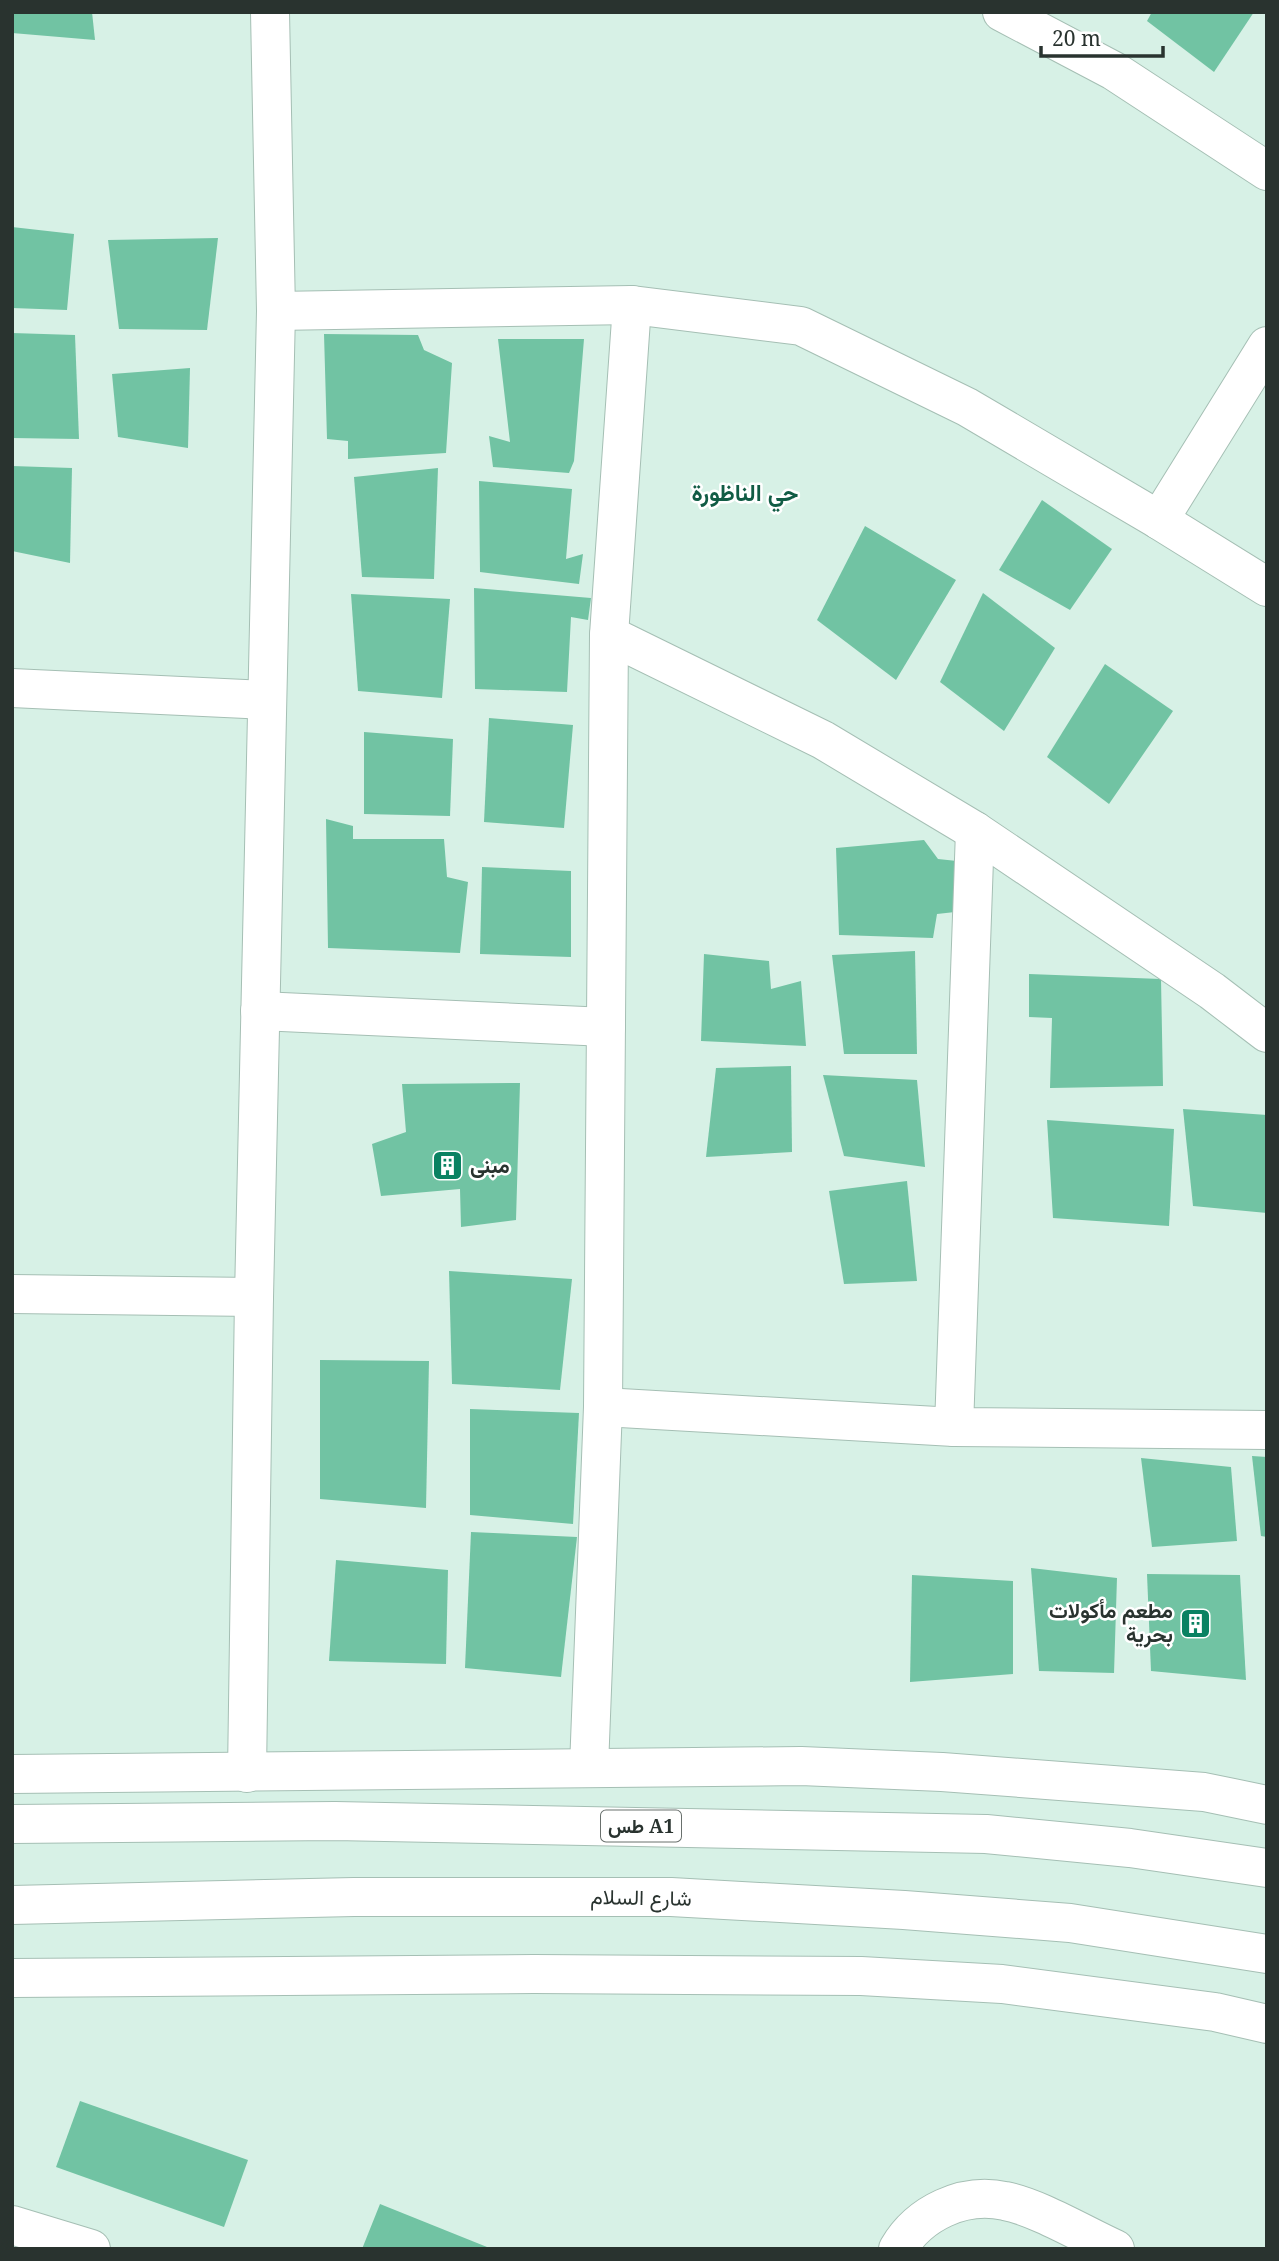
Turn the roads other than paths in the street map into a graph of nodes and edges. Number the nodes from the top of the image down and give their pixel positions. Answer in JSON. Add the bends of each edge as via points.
{"nodes":[{"id":1,"x":270,"y":12,"type":"edge"},
{"id":2,"x":1002,"y":12,"type":"edge"},
{"id":3,"x":1267,"y":171,"type":"edge"},
{"id":4,"x":632,"y":305,"type":"junction"},
{"id":5,"x":276,"y":311,"type":"junction"},
{"id":6,"x":1267,"y":346,"type":"edge"},
{"id":7,"x":1159,"y":520,"type":"junction"},
{"id":8,"x":1267,"y":587,"type":"edge"},
{"id":9,"x":609,"y":635,"type":"junction"},
{"id":10,"x":12,"y":688,"type":"edge"},
{"id":11,"x":267,"y":700,"type":"junction"},
{"id":12,"x":975,"y":831,"type":"junction"},
{"id":13,"x":260,"y":1011,"type":"junction"},
{"id":14,"x":606,"y":1027,"type":"junction"},
{"id":15,"x":1267,"y":1033,"type":"edge"},
{"id":16,"x":12,"y":1294,"type":"edge"},
{"id":17,"x":254,"y":1297,"type":"junction"},
{"id":18,"x":603,"y":1407,"type":"junction"},
{"id":19,"x":954,"y":1427,"type":"junction"},
{"id":20,"x":1266,"y":1428,"type":"edge"},
{"id":21,"x":589,"y":1767,"type":"junction"},
{"id":22,"x":247,"y":1773,"type":"junction"},
{"id":23,"x":12,"y":1774,"type":"edge"},
{"id":24,"x":1267,"y":1805,"type":"edge"},
{"id":25,"x":12,"y":1824,"type":"edge"},
{"id":26,"x":1267,"y":1868,"type":"edge"},
{"id":27,"x":12,"y":1905,"type":"edge"},
{"id":28,"x":1267,"y":1954,"type":"edge"},
{"id":29,"x":12,"y":1978,"type":"edge"},
{"id":30,"x":1267,"y":2024,"type":"edge"},
{"id":31,"x":12,"y":2225,"type":"edge"},
{"id":32,"x":91,"y":2249,"type":"edge"},
{"id":33,"x":898,"y":2249,"type":"edge"},
{"id":34,"x":1115,"y":2249,"type":"edge"}],
"edges":[{"from":1,"to":5,"type":"main road"},
{"from":2,"to":3,"type":"main road","via":[[1114,71]]},
{"from":4,"to":5,"type":"main road"},
{"from":4,"to":7,"type":"main road","via":[[801,326],[968,407]]},
{"from":4,"to":9,"type":"main road"},
{"from":5,"to":11,"type":"main road"},
{"from":6,"to":7,"type":"main road"},
{"from":7,"to":8,"type":"main road"},
{"from":9,"to":12,"type":"main road","via":[[823,740]]},
{"from":9,"to":14,"type":"main road"},
{"from":10,"to":11,"type":"main road"},
{"from":11,"to":13,"type":"main road"},
{"from":12,"to":15,"type":"main road"},
{"from":12,"to":19,"type":"main road"},
{"from":13,"to":14,"type":"main road"},
{"from":13,"to":17,"type":"main road"},
{"from":14,"to":18,"type":"main road"},
{"from":16,"to":17,"type":"main road"},
{"from":17,"to":22,"type":"main road"},
{"from":18,"to":19,"type":"main road"},
{"from":18,"to":21,"type":"main road"},
{"from":19,"to":20,"type":"main road"},
{"from":21,"to":22,"type":"main road"},
{"from":21,"to":24,"type":"main road","via":[[801,1766],[942,1772],[1204,1792]]},
{"from":22,"to":23,"type":"main road"},
{"from":25,"to":26,"type":"main road","number":"طس A1","via":[[335,1821],[986,1834]]},
{"from":27,"to":28,"type":"main road","name":"شارع السلام","via":[[671,1896],[1070,1923]]},
{"from":29,"to":30,"type":"main road","via":[[861,1976],[1002,1984],[1216,2012]]},
{"from":31,"to":32,"type":"main road"},
{"from":33,"to":34,"type":"main road","via":[[925,2218],[950,2205],[977,2199],[1005,2201],[1030,2210]]}]}
